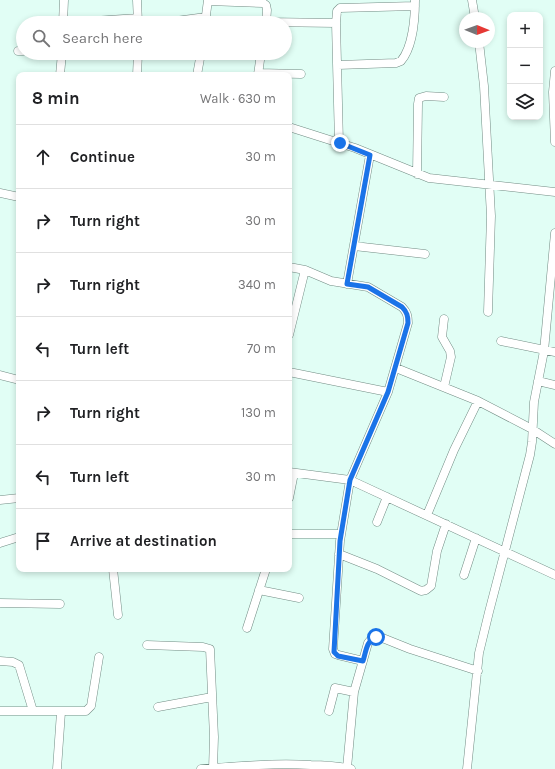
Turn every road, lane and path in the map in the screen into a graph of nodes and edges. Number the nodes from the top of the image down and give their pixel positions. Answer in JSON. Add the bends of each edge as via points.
{"nodes":[{"id":1,"x":64,"y":0,"type":"edge"},
{"id":2,"x":137,"y":0,"type":"edge"},
{"id":3,"x":472,"y":0,"type":"edge"},
{"id":4,"x":208,"y":1,"type":"edge"},
{"id":5,"x":415,"y":3,"type":"edge"},
{"id":6,"x":474,"y":12,"type":"edge"},
{"id":7,"x":64,"y":16,"type":"edge"},
{"id":8,"x":138,"y":16,"type":"edge"},
{"id":9,"x":206,"y":16,"type":"edge"},
{"id":10,"x":267,"y":16,"type":"edge"},
{"id":11,"x":292,"y":23,"type":"edge"},
{"id":12,"x":336,"y":23,"type":"junction"},
{"id":13,"x":479,"y":48,"type":"edge"},
{"id":14,"x":61,"y":60,"type":"edge"},
{"id":15,"x":138,"y":60,"type":"edge"},
{"id":16,"x":199,"y":60,"type":"edge"},
{"id":17,"x":260,"y":60,"type":"edge"},
{"id":18,"x":338,"y":65,"type":"junction"},
{"id":19,"x":555,"y":71,"type":"edge"},
{"id":20,"x":60,"y":72,"type":"edge"},
{"id":21,"x":137,"y":72,"type":"edge"},
{"id":22,"x":197,"y":72,"type":"edge"},
{"id":23,"x":258,"y":72,"type":"edge"},
{"id":24,"x":292,"y":74,"type":"edge"},
{"id":25,"x":301,"y":74,"type":"dead end"},
{"id":26,"x":444,"y":96,"type":"dead end"},
{"id":27,"x":292,"y":128,"type":"edge"},
{"id":28,"x":555,"y":142,"type":"edge"},
{"id":29,"x":340,"y":143,"type":"junction"},
{"id":30,"x":370,"y":155,"type":"junction"},
{"id":31,"x":418,"y":174,"type":"junction"},
{"id":32,"x":490,"y":185,"type":"junction"},
{"id":33,"x":555,"y":192,"type":"edge"},
{"id":34,"x":0,"y":193,"type":"edge"},
{"id":35,"x":16,"y":196,"type":"edge"},
{"id":36,"x":555,"y":233,"type":"edge"},
{"id":37,"x":354,"y":246,"type":"junction"},
{"id":38,"x":425,"y":254,"type":"dead end"},
{"id":39,"x":292,"y":267,"type":"edge"},
{"id":40,"x":305,"y":270,"type":"junction"},
{"id":41,"x":347,"y":284,"type":"junction"},
{"id":42,"x":553,"y":290,"type":"edge"},
{"id":43,"x":488,"y":312,"type":"dead end"},
{"id":44,"x":444,"y":319,"type":"dead end"},
{"id":45,"x":292,"y":323,"type":"edge"},
{"id":46,"x":501,"y":341,"type":"dead end"},
{"id":47,"x":544,"y":351,"type":"junction"},
{"id":48,"x":555,"y":352,"type":"edge"},
{"id":49,"x":396,"y":368,"type":"junction"},
{"id":50,"x":292,"y":373,"type":"edge"},
{"id":51,"x":0,"y":375,"type":"edge"},
{"id":52,"x":16,"y":379,"type":"edge"},
{"id":53,"x":538,"y":381,"type":"junction"},
{"id":54,"x":555,"y":385,"type":"edge"},
{"id":55,"x":444,"y":387,"type":"junction"},
{"id":56,"x":388,"y":392,"type":"junction"},
{"id":57,"x":478,"y":401,"type":"junction"},
{"id":58,"x":532,"y":429,"type":"junction"},
{"id":59,"x":555,"y":444,"type":"edge"},
{"id":60,"x":292,"y":473,"type":"edge"},
{"id":61,"x":350,"y":480,"type":"junction"},
{"id":62,"x":387,"y":497,"type":"junction"},
{"id":63,"x":16,"y":498,"type":"edge"},
{"id":64,"x":0,"y":500,"type":"edge"},
{"id":65,"x":427,"y":514,"type":"junction"},
{"id":66,"x":377,"y":522,"type":"dead end"},
{"id":67,"x":446,"y":524,"type":"junction"},
{"id":68,"x":292,"y":534,"type":"edge"},
{"id":69,"x":341,"y":534,"type":"junction"},
{"id":70,"x":16,"y":538,"type":"edge"},
{"id":71,"x":476,"y":538,"type":"junction"},
{"id":72,"x":0,"y":542,"type":"edge"},
{"id":73,"x":504,"y":552,"type":"junction"},
{"id":74,"x":339,"y":554,"type":"junction"},
{"id":75,"x":113,"y":572,"type":"edge"},
{"id":76,"x":265,"y":572,"type":"edge"},
{"id":77,"x":464,"y":575,"type":"dead end"},
{"id":78,"x":555,"y":575,"type":"edge"},
{"id":79,"x":259,"y":590,"type":"junction"},
{"id":80,"x":299,"y":598,"type":"dead end"},
{"id":81,"x":0,"y":603,"type":"edge"},
{"id":82,"x":60,"y":604,"type":"dead end"},
{"id":83,"x":118,"y":615,"type":"dead end"},
{"id":84,"x":247,"y":628,"type":"dead end"},
{"id":85,"x":147,"y":645,"type":"dead end"},
{"id":86,"x":99,"y":657,"type":"dead end"},
{"id":87,"x":0,"y":661,"type":"edge"},
{"id":88,"x":363,"y":661,"type":"junction"},
{"id":89,"x":478,"y":671,"type":"junction"},
{"id":90,"x":354,"y":692,"type":"junction"},
{"id":91,"x":212,"y":697,"type":"junction"},
{"id":92,"x":158,"y":707,"type":"dead end"},
{"id":93,"x":0,"y":710,"type":"edge"},
{"id":94,"x":33,"y":711,"type":"junction"},
{"id":95,"x":329,"y":711,"type":"dead end"},
{"id":96,"x":61,"y":712,"type":"junction"},
{"id":97,"x":324,"y":767,"type":"edge"},
{"id":98,"x":349,"y":768,"type":"edge"},
{"id":99,"x":57,"y":769,"type":"edge"},
{"id":100,"x":200,"y":769,"type":"edge"},
{"id":101,"x":213,"y":769,"type":"edge"},
{"id":102,"x":467,"y":769,"type":"edge"}],
"edges":[{"from":1,"to":7,"type":"street"},
{"from":2,"to":8,"type":"street"},
{"from":3,"to":6,"type":"street"},
{"from":4,"to":9,"type":"street"},
{"from":4,"to":10,"type":"street","via":[[263,3],[266,5]]},
{"from":5,"to":12,"type":"street","via":[[340,8],[337,11]]},
{"from":5,"to":18,"type":"street","via":[[408,48],[402,61]]},
{"from":11,"to":12,"type":"street"},
{"from":12,"to":18,"type":"street"},
{"from":13,"to":32,"type":"street","via":[[484,86]]},
{"from":14,"to":20,"type":"street"},
{"from":15,"to":21,"type":"street"},
{"from":16,"to":22,"type":"street"},
{"from":17,"to":23,"type":"street"},
{"from":18,"to":29,"type":"street"},
{"from":19,"to":28,"type":"street"},
{"from":24,"to":25,"type":"street"},
{"from":26,"to":31,"type":"street","via":[[419,98]]},
{"from":27,"to":29,"type":"street"},
{"from":29,"to":30,"type":"street"},
{"from":30,"to":31,"type":"street"},
{"from":30,"to":37,"type":"street"},
{"from":31,"to":32,"type":"street","via":[[441,180]]},
{"from":32,"to":33,"type":"street"},
{"from":32,"to":43,"type":"street"},
{"from":34,"to":35,"type":"street"},
{"from":36,"to":42,"type":"street"},
{"from":37,"to":38,"type":"street"},
{"from":37,"to":41,"type":"street"},
{"from":39,"to":40,"type":"street"},
{"from":40,"to":41,"type":"street","via":[[331,281]]},
{"from":40,"to":45,"type":"street"},
{"from":41,"to":49,"type":"street","via":[[377,291],[405,311],[408,323]]},
{"from":42,"to":47,"type":"street"},
{"from":44,"to":55,"type":"street","via":[[442,337],[451,357]]},
{"from":46,"to":47,"type":"street"},
{"from":47,"to":48,"type":"street"},
{"from":47,"to":53,"type":"street"},
{"from":49,"to":55,"type":"street"},
{"from":49,"to":56,"type":"street"},
{"from":50,"to":56,"type":"street"},
{"from":51,"to":52,"type":"street"},
{"from":53,"to":54,"type":"street"},
{"from":53,"to":58,"type":"street"},
{"from":55,"to":57,"type":"street"},
{"from":56,"to":61,"type":"street"},
{"from":57,"to":58,"type":"street"},
{"from":57,"to":65,"type":"street"},
{"from":58,"to":59,"type":"street"},
{"from":58,"to":73,"type":"street","via":[[530,455]]},
{"from":60,"to":61,"type":"street"},
{"from":61,"to":62,"type":"street"},
{"from":61,"to":69,"type":"street"},
{"from":62,"to":65,"type":"street"},
{"from":62,"to":66,"type":"street"},
{"from":63,"to":64,"type":"street"},
{"from":65,"to":67,"type":"street"},
{"from":67,"to":71,"type":"street"},
{"from":67,"to":74,"type":"street","via":[[431,586],[424,591]]},
{"from":68,"to":69,"type":"street"},
{"from":69,"to":74,"type":"street"},
{"from":70,"to":72,"type":"street"},
{"from":71,"to":73,"type":"street"},
{"from":71,"to":77,"type":"street"},
{"from":73,"to":78,"type":"street"},
{"from":73,"to":89,"type":"street","via":[[479,653]]},
{"from":74,"to":88,"type":"street","via":[[334,652],[338,656]]},
{"from":75,"to":83,"type":"street"},
{"from":76,"to":79,"type":"street"},
{"from":79,"to":80,"type":"street"},
{"from":79,"to":84,"type":"street"},
{"from":81,"to":82,"type":"street"},
{"from":85,"to":91,"type":"street","via":[[210,649]]},
{"from":86,"to":96,"type":"street","via":[[91,706],[86,711]]},
{"from":87,"to":94,"type":"street","via":[[19,665]]},
{"from":88,"to":89,"type":"street","via":[[368,643],[372,638],[378,637]]},
{"from":88,"to":90,"type":"street"},
{"from":89,"to":102,"type":"street"},
{"from":90,"to":95,"type":"street","via":[[335,688]]},
{"from":90,"to":98,"type":"street"},
{"from":91,"to":92,"type":"street"},
{"from":91,"to":101,"type":"street"},
{"from":93,"to":94,"type":"street"},
{"from":94,"to":96,"type":"street"},
{"from":96,"to":99,"type":"street"},
{"from":97,"to":98,"type":"street"},
{"from":97,"to":101,"type":"street","via":[[263,765]]},
{"from":100,"to":101,"type":"street"}]}
